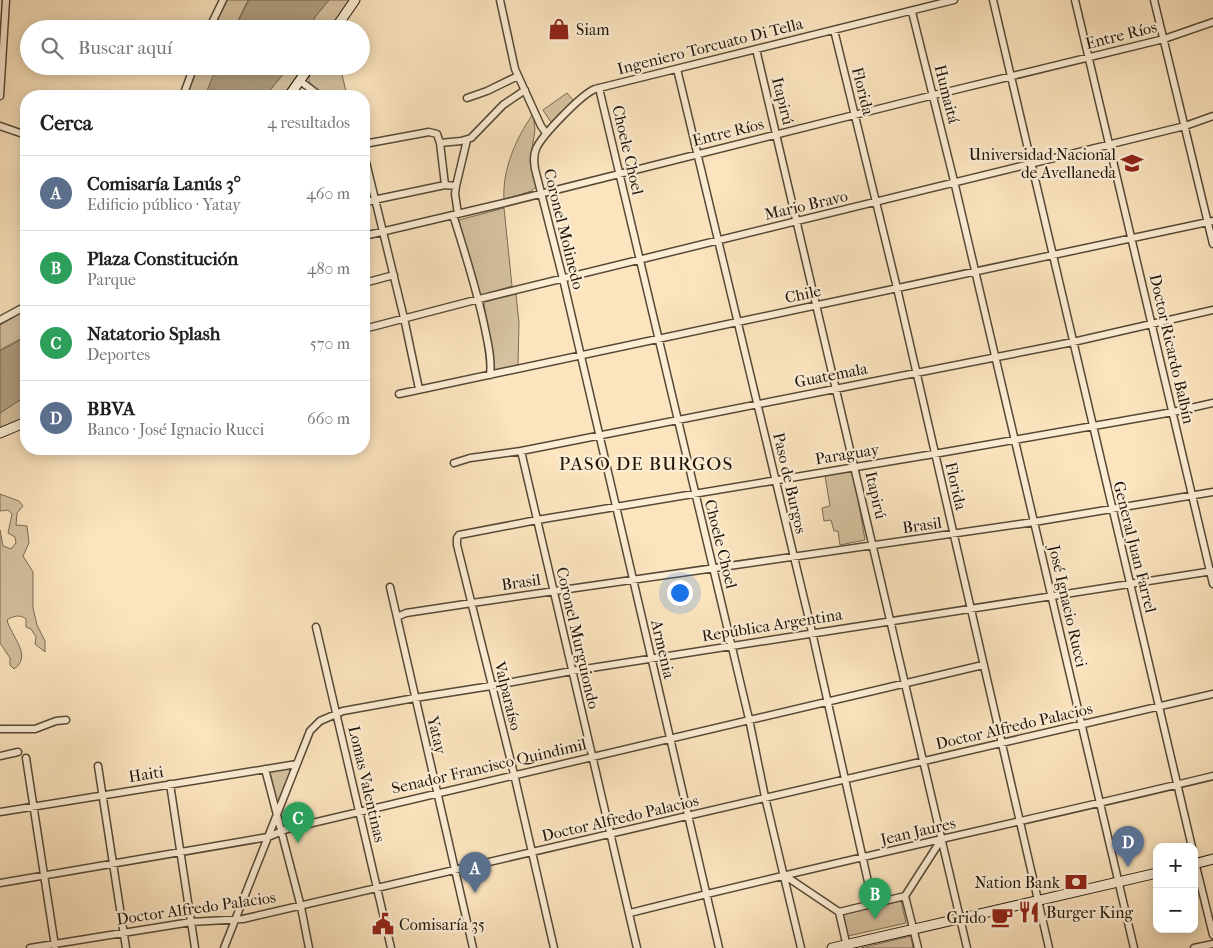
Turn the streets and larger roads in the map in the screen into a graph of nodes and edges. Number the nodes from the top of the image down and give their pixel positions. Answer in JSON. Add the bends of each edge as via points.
{"nodes":[{"id":1,"x":6,"y":0,"type":"edge"},
{"id":2,"x":223,"y":0,"type":"edge"},
{"id":3,"x":355,"y":0,"type":"edge"},
{"id":4,"x":500,"y":0,"type":"edge"},
{"id":5,"x":954,"y":0,"type":"edge"},
{"id":6,"x":993,"y":0,"type":"edge"},
{"id":7,"x":1075,"y":0,"type":"edge"},
{"id":8,"x":1154,"y":0,"type":"edge"},
{"id":9,"x":912,"y":12,"type":"junction"},
{"id":10,"x":2,"y":14,"type":"edge"},
{"id":11,"x":213,"y":20,"type":"edge"},
{"id":12,"x":341,"y":20,"type":"edge"},
{"id":13,"x":1213,"y":22,"type":"edge"},
{"id":14,"x":834,"y":30,"type":"junction"},
{"id":15,"x":1164,"y":39,"type":"junction"},
{"id":16,"x":756,"y":49,"type":"junction"},
{"id":17,"x":1089,"y":57,"type":"junction"},
{"id":18,"x":677,"y":69,"type":"junction"},
{"id":19,"x":191,"y":75,"type":"edge"},
{"id":20,"x":304,"y":75,"type":"edge"},
{"id":21,"x":518,"y":76,"type":"junction"},
{"id":22,"x":1012,"y":76,"type":"junction"},
{"id":23,"x":300,"y":81,"type":"junction"},
{"id":24,"x":599,"y":88,"type":"junction"},
{"id":25,"x":185,"y":90,"type":"edge"},
{"id":26,"x":293,"y":90,"type":"edge"},
{"id":27,"x":312,"y":90,"type":"edge"},
{"id":28,"x":525,"y":90,"type":"junction"},
{"id":29,"x":934,"y":95,"type":"junction"},
{"id":30,"x":0,"y":96,"type":"edge"},
{"id":31,"x":467,"y":98,"type":"dead end"},
{"id":32,"x":855,"y":115,"type":"junction"},
{"id":33,"x":1213,"y":116,"type":"edge"},
{"id":34,"x":0,"y":126,"type":"edge"},
{"id":35,"x":1185,"y":126,"type":"junction"},
{"id":36,"x":20,"y":133,"type":"edge"},
{"id":37,"x":546,"y":133,"type":"junction"},
{"id":38,"x":777,"y":134,"type":"junction"},
{"id":39,"x":466,"y":140,"type":"junction"},
{"id":40,"x":370,"y":143,"type":"edge"},
{"id":41,"x":440,"y":143,"type":"junction"},
{"id":42,"x":1109,"y":144,"type":"junction"},
{"id":43,"x":698,"y":154,"type":"junction"},
{"id":44,"x":1032,"y":163,"type":"junction"},
{"id":45,"x":619,"y":173,"type":"junction"},
{"id":46,"x":954,"y":181,"type":"junction"},
{"id":47,"x":370,"y":182,"type":"edge"},
{"id":48,"x":446,"y":185,"type":"junction"},
{"id":49,"x":456,"y":186,"type":"junction"},
{"id":50,"x":542,"y":194,"type":"junction"},
{"id":51,"x":374,"y":200,"type":"junction"},
{"id":52,"x":370,"y":201,"type":"edge"},
{"id":53,"x":876,"y":202,"type":"junction"},
{"id":54,"x":456,"y":215,"type":"junction"},
{"id":55,"x":796,"y":221,"type":"junction"},
{"id":56,"x":1210,"y":222,"type":"edge"},
{"id":57,"x":383,"y":232,"type":"junction"},
{"id":58,"x":370,"y":235,"type":"edge"},
{"id":59,"x":1132,"y":238,"type":"junction"},
{"id":60,"x":718,"y":240,"type":"junction"},
{"id":61,"x":1213,"y":244,"type":"edge"},
{"id":62,"x":1053,"y":254,"type":"junction"},
{"id":63,"x":640,"y":260,"type":"junction"},
{"id":64,"x":975,"y":270,"type":"junction"},
{"id":65,"x":394,"y":275,"type":"junction"},
{"id":66,"x":563,"y":279,"type":"junction"},
{"id":67,"x":370,"y":281,"type":"edge"},
{"id":68,"x":896,"y":288,"type":"junction"},
{"id":69,"x":479,"y":299,"type":"junction"},
{"id":70,"x":817,"y":305,"type":"junction"},
{"id":71,"x":20,"y":309,"type":"edge"},
{"id":72,"x":1213,"y":310,"type":"edge"},
{"id":73,"x":404,"y":318,"type":"junction"},
{"id":74,"x":0,"y":320,"type":"edge"},
{"id":75,"x":738,"y":323,"type":"junction"},
{"id":76,"x":1152,"y":324,"type":"junction"},
{"id":77,"x":370,"y":327,"type":"edge"},
{"id":78,"x":659,"y":339,"type":"junction"},
{"id":79,"x":1072,"y":342,"type":"junction"},
{"id":80,"x":580,"y":356,"type":"junction"},
{"id":81,"x":995,"y":356,"type":"junction"},
{"id":82,"x":916,"y":373,"type":"junction"},
{"id":83,"x":490,"y":375,"type":"junction"},
{"id":84,"x":837,"y":388,"type":"junction"},
{"id":85,"x":419,"y":389,"type":"junction"},
{"id":86,"x":399,"y":394,"type":"dead end"},
{"id":87,"x":1213,"y":403,"type":"edge"},
{"id":88,"x":757,"y":404,"type":"junction"},
{"id":89,"x":1173,"y":412,"type":"junction"},
{"id":90,"x":677,"y":420,"type":"junction"},
{"id":91,"x":20,"y":425,"type":"edge"},
{"id":92,"x":1092,"y":426,"type":"junction"},
{"id":93,"x":0,"y":433,"type":"edge"},
{"id":94,"x":599,"y":435,"type":"junction"},
{"id":95,"x":1015,"y":440,"type":"junction"},
{"id":96,"x":521,"y":451,"type":"junction"},
{"id":97,"x":934,"y":454,"type":"junction"},
{"id":98,"x":454,"y":463,"type":"dead end"},
{"id":99,"x":855,"y":466,"type":"junction"},
{"id":100,"x":775,"y":479,"type":"junction"},
{"id":101,"x":1213,"y":492,"type":"edge"},
{"id":102,"x":695,"y":494,"type":"junction"},
{"id":103,"x":1193,"y":497,"type":"junction"},
{"id":104,"x":616,"y":507,"type":"junction"},
{"id":105,"x":1112,"y":510,"type":"junction"},
{"id":106,"x":537,"y":520,"type":"junction"},
{"id":107,"x":1034,"y":522,"type":"junction"},
{"id":108,"x":953,"y":534,"type":"junction"},
{"id":109,"x":457,"y":538,"type":"joint"},
{"id":110,"x":873,"y":546,"type":"junction"},
{"id":111,"x":793,"y":557,"type":"junction"},
{"id":112,"x":712,"y":568,"type":"junction"},
{"id":113,"x":1212,"y":571,"type":"edge"},
{"id":114,"x":633,"y":580,"type":"junction"},
{"id":115,"x":1130,"y":582,"type":"junction"},
{"id":116,"x":1213,"y":584,"type":"edge"},
{"id":117,"x":390,"y":586,"type":"dead end"},
{"id":118,"x":553,"y":591,"type":"junction"},
{"id":119,"x":1051,"y":596,"type":"junction"},
{"id":120,"x":472,"y":603,"type":"junction"},
{"id":121,"x":970,"y":609,"type":"junction"},
{"id":122,"x":396,"y":618,"type":"junction"},
{"id":123,"x":891,"y":620,"type":"junction"},
{"id":124,"x":316,"y":627,"type":"dead end"},
{"id":125,"x":812,"y":632,"type":"junction"},
{"id":126,"x":732,"y":646,"type":"junction"},
{"id":127,"x":652,"y":658,"type":"junction"},
{"id":128,"x":983,"y":665,"type":"junction"},
{"id":129,"x":572,"y":670,"type":"junction"},
{"id":130,"x":905,"y":682,"type":"junction"},
{"id":131,"x":491,"y":686,"type":"junction"},
{"id":132,"x":1213,"y":694,"type":"edge"},
{"id":133,"x":415,"y":698,"type":"junction"},
{"id":134,"x":827,"y":700,"type":"junction"},
{"id":135,"x":1160,"y":706,"type":"junction"},
{"id":136,"x":336,"y":713,"type":"junction"},
{"id":137,"x":750,"y":719,"type":"junction"},
{"id":138,"x":66,"y":720,"type":"dead end"},
{"id":139,"x":1082,"y":725,"type":"junction"},
{"id":140,"x":0,"y":729,"type":"edge"},
{"id":141,"x":670,"y":738,"type":"junction"},
{"id":142,"x":1001,"y":743,"type":"junction"},
{"id":143,"x":18,"y":752,"type":"dead end"},
{"id":144,"x":0,"y":756,"type":"edge"},
{"id":145,"x":592,"y":756,"type":"junction"},
{"id":146,"x":26,"y":758,"type":"dead end"},
{"id":147,"x":924,"y":761,"type":"junction"},
{"id":148,"x":297,"y":764,"type":"junction"},
{"id":149,"x":98,"y":766,"type":"dead end"},
{"id":150,"x":265,"y":769,"type":"junction"},
{"id":151,"x":514,"y":774,"type":"junction"},
{"id":152,"x":1213,"y":776,"type":"edge"},
{"id":153,"x":846,"y":779,"type":"junction"},
{"id":154,"x":170,"y":784,"type":"junction"},
{"id":155,"x":1178,"y":784,"type":"junction"},
{"id":156,"x":436,"y":792,"type":"junction"},
{"id":157,"x":103,"y":796,"type":"junction"},
{"id":158,"x":765,"y":798,"type":"junction"},
{"id":159,"x":1100,"y":802,"type":"junction"},
{"id":160,"x":33,"y":807,"type":"junction"},
{"id":161,"x":360,"y":811,"type":"junction"},
{"id":162,"x":0,"y":812,"type":"edge"},
{"id":163,"x":276,"y":816,"type":"junction"},
{"id":164,"x":688,"y":817,"type":"junction"},
{"id":165,"x":1020,"y":821,"type":"junction"},
{"id":166,"x":281,"y":831,"type":"junction"},
{"id":167,"x":611,"y":834,"type":"junction"},
{"id":168,"x":268,"y":837,"type":"junction"},
{"id":169,"x":941,"y":840,"type":"junction"},
{"id":170,"x":1191,"y":843,"type":"edge"},
{"id":171,"x":181,"y":853,"type":"junction"},
{"id":172,"x":531,"y":853,"type":"junction"},
{"id":173,"x":863,"y":857,"type":"junction"},
{"id":174,"x":1213,"y":859,"type":"edge"},
{"id":175,"x":1198,"y":862,"type":"edge"},
{"id":176,"x":113,"y":863,"type":"junction"},
{"id":177,"x":455,"y":870,"type":"junction"},
{"id":178,"x":1153,"y":874,"type":"edge"},
{"id":179,"x":1198,"y":874,"type":"edge"},
{"id":180,"x":45,"y":875,"type":"junction"},
{"id":181,"x":784,"y":875,"type":"junction"},
{"id":182,"x":1119,"y":882,"type":"junction"},
{"id":183,"x":0,"y":883,"type":"edge"},
{"id":184,"x":377,"y":889,"type":"junction"},
{"id":185,"x":707,"y":894,"type":"junction"},
{"id":186,"x":905,"y":896,"type":"junction"},
{"id":187,"x":1038,"y":901,"type":"junction"},
{"id":188,"x":873,"y":904,"type":"junction"},
{"id":189,"x":300,"y":907,"type":"junction"},
{"id":190,"x":839,"y":912,"type":"junction"},
{"id":191,"x":630,"y":913,"type":"junction"},
{"id":192,"x":960,"y":918,"type":"junction"},
{"id":193,"x":235,"y":920,"type":"junction"},
{"id":194,"x":191,"y":922,"type":"junction"},
{"id":195,"x":914,"y":930,"type":"junction"},
{"id":196,"x":124,"y":932,"type":"junction"},
{"id":197,"x":1213,"y":935,"type":"edge"},
{"id":198,"x":1213,"y":944,"type":"edge"},
{"id":199,"x":55,"y":946,"type":"edge"},
{"id":200,"x":847,"y":946,"type":"edge"},
{"id":201,"x":30,"y":948,"type":"edge"},
{"id":202,"x":126,"y":948,"type":"edge"},
{"id":203,"x":195,"y":948,"type":"edge"},
{"id":204,"x":224,"y":948,"type":"edge"},
{"id":205,"x":309,"y":948,"type":"edge"},
{"id":206,"x":391,"y":948,"type":"edge"},
{"id":207,"x":473,"y":948,"type":"edge"},
{"id":208,"x":554,"y":948,"type":"edge"},
{"id":209,"x":637,"y":948,"type":"edge"},
{"id":210,"x":719,"y":948,"type":"edge"},
{"id":211,"x":800,"y":948,"type":"edge"},
{"id":212,"x":832,"y":948,"type":"edge"},
{"id":213,"x":918,"y":948,"type":"edge"},
{"id":214,"x":967,"y":948,"type":"edge"},
{"id":215,"x":1048,"y":948,"type":"edge"},
{"id":216,"x":1134,"y":948,"type":"edge"},
{"id":217,"x":1194,"y":948,"type":"edge"}],
"edges":[{"from":1,"to":10,"type":"street"},
{"from":2,"to":11,"type":"street"},
{"from":3,"to":12,"type":"street"},
{"from":4,"to":21,"type":"street"},
{"from":5,"to":9,"type":"street","name":"Ingeniero Torcuato Di Tella"},
{"from":6,"to":22,"type":"street","name":"General Juan Farrel"},
{"from":7,"to":17,"type":"street","name":"Doctor Ricardo Balbín"},
{"from":8,"to":15,"type":"street"},
{"from":9,"to":14,"type":"street","name":"Ingeniero Torcuato Di Tella"},
{"from":9,"to":29,"type":"street","name":"Humaitá"},
{"from":10,"to":30,"type":"street"},
{"from":13,"to":15,"type":"street","name":"Entre Ríos"},
{"from":14,"to":16,"type":"street","name":"Ingeniero Torcuato Di Tella"},
{"from":14,"to":32,"type":"street","name":"Florida"},
{"from":15,"to":17,"type":"street","name":"Entre Ríos"},
{"from":15,"to":35,"type":"street"},
{"from":16,"to":18,"type":"street","name":"Ingeniero Torcuato Di Tella"},
{"from":16,"to":38,"type":"street","name":"Itapirú"},
{"from":17,"to":22,"type":"street","name":"Entre Ríos"},
{"from":17,"to":42,"type":"street","name":"Doctor Ricardo Balbín"},
{"from":18,"to":24,"type":"street","name":"Ingeniero Torcuato Di Tella"},
{"from":18,"to":43,"type":"street","name":"Paso de Burgos"},
{"from":19,"to":25,"type":"street"},
{"from":20,"to":23,"type":"street"},
{"from":21,"to":28,"type":"street"},
{"from":21,"to":31,"type":"street"},
{"from":22,"to":29,"type":"street","name":"Entre Ríos"},
{"from":22,"to":44,"type":"street","name":"General Juan Farrel"},
{"from":23,"to":26,"type":"street"},
{"from":23,"to":27,"type":"street"},
{"from":24,"to":37,"type":"street","name":"Ingeniero Torcuato Di Tella","via":[[584,96]]},
{"from":24,"to":45,"type":"street","name":"Choele Choel"},
{"from":28,"to":37,"type":"street"},
{"from":28,"to":39,"type":"street","via":[[503,105],[475,135]]},
{"from":29,"to":32,"type":"street","name":"Entre Ríos"},
{"from":29,"to":46,"type":"street","name":"Humaitá"},
{"from":32,"to":38,"type":"street","name":"Entre Ríos"},
{"from":32,"to":53,"type":"street","name":"Florida"},
{"from":33,"to":35,"type":"street","name":"Mario Bravo"},
{"from":34,"to":36,"type":"street"},
{"from":35,"to":42,"type":"street","name":"Mario Bravo"},
{"from":35,"to":56,"type":"street"},
{"from":37,"to":50,"type":"street","name":"Coronel Molinedo","via":[[534,155]]},
{"from":38,"to":43,"type":"street","name":"Entre Ríos"},
{"from":38,"to":55,"type":"street","name":"Itapirú"},
{"from":39,"to":41,"type":"street"},
{"from":39,"to":49,"type":"street"},
{"from":40,"to":41,"type":"street","via":[[429,132],[437,134]]},
{"from":41,"to":48,"type":"street"},
{"from":42,"to":44,"type":"street","name":"Mario Bravo"},
{"from":42,"to":59,"type":"street","name":"Doctor Ricardo Balbín"},
{"from":43,"to":45,"type":"street","name":"Entre Ríos"},
{"from":43,"to":60,"type":"street","name":"Paso de Burgos"},
{"from":44,"to":46,"type":"street","name":"Mario Bravo"},
{"from":44,"to":62,"type":"street","name":"General Juan Farrel"},
{"from":45,"to":50,"type":"street","name":"Entre Ríos"},
{"from":45,"to":63,"type":"street","name":"Choele Choel"},
{"from":46,"to":53,"type":"street","name":"Mario Bravo"},
{"from":46,"to":64,"type":"street","name":"Humaitá"},
{"from":47,"to":51,"type":"street"},
{"from":48,"to":49,"type":"street"},
{"from":48,"to":51,"type":"street"},
{"from":49,"to":54,"type":"street"},
{"from":50,"to":54,"type":"street","name":"Entre Ríos"},
{"from":50,"to":66,"type":"street","name":"Coronel Molinedo"},
{"from":51,"to":52,"type":"street"},
{"from":51,"to":57,"type":"street"},
{"from":53,"to":55,"type":"street","name":"Mario Bravo"},
{"from":53,"to":68,"type":"street","name":"Florida"},
{"from":54,"to":57,"type":"street","name":"Entre Ríos"},
{"from":54,"to":69,"type":"street"},
{"from":55,"to":60,"type":"street","name":"Mario Bravo"},
{"from":55,"to":70,"type":"street","name":"Itapirú"},
{"from":56,"to":59,"type":"street","name":"Chile"},
{"from":56,"to":61,"type":"street"},
{"from":57,"to":58,"type":"street","name":"Entre Ríos"},
{"from":57,"to":65,"type":"street"},
{"from":59,"to":62,"type":"street","name":"Chile"},
{"from":59,"to":76,"type":"street","name":"Doctor Ricardo Balbín"},
{"from":60,"to":63,"type":"street","name":"Mario Bravo"},
{"from":60,"to":75,"type":"street","name":"Paso de Burgos"},
{"from":62,"to":64,"type":"street","name":"Chile"},
{"from":62,"to":79,"type":"street","name":"General Juan Farrel"},
{"from":63,"to":66,"type":"street","name":"Mario Bravo"},
{"from":63,"to":78,"type":"street","name":"Choele Choel"},
{"from":64,"to":68,"type":"street","name":"Chile"},
{"from":64,"to":81,"type":"street","name":"José Ignacio Rucci"},
{"from":65,"to":67,"type":"street"},
{"from":65,"to":73,"type":"street"},
{"from":66,"to":69,"type":"street","name":"Mario Bravo"},
{"from":66,"to":80,"type":"street","name":"Coronel Molinedo"},
{"from":68,"to":70,"type":"street","name":"Chile"},
{"from":68,"to":82,"type":"street","name":"Florida"},
{"from":69,"to":73,"type":"street","name":"Mario Bravo"},
{"from":69,"to":83,"type":"street","via":[[491,363]]},
{"from":70,"to":75,"type":"street","name":"Chile"},
{"from":70,"to":84,"type":"street","name":"Itapirú"},
{"from":71,"to":74,"type":"street"},
{"from":72,"to":76,"type":"street","name":"Guatemala"},
{"from":73,"to":77,"type":"street","name":"Mario Bravo"},
{"from":73,"to":85,"type":"street"},
{"from":75,"to":78,"type":"street","name":"Chile"},
{"from":75,"to":88,"type":"street","name":"Paso de Burgos"},
{"from":76,"to":79,"type":"street","name":"Guatemala"},
{"from":76,"to":89,"type":"street","name":"Doctor Ricardo Balbín"},
{"from":78,"to":80,"type":"street","name":"Chile"},
{"from":78,"to":90,"type":"street","name":"Choele Choel"},
{"from":79,"to":81,"type":"street","name":"Guatemala"},
{"from":79,"to":92,"type":"street","name":"General Juan Farrel"},
{"from":80,"to":83,"type":"street","name":"Chile"},
{"from":80,"to":94,"type":"street","name":"Armenia"},
{"from":81,"to":82,"type":"street","name":"Guatemala"},
{"from":81,"to":95,"type":"street","name":"José Ignacio Rucci"},
{"from":82,"to":84,"type":"street","name":"Guatemala"},
{"from":82,"to":97,"type":"street","name":"Florida"},
{"from":83,"to":85,"type":"street","name":"Chile"},
{"from":84,"to":88,"type":"street","name":"Guatemala"},
{"from":84,"to":99,"type":"street","name":"Itapirú"},
{"from":85,"to":86,"type":"street","name":"Chile"},
{"from":87,"to":89,"type":"street","name":"Paraguay"},
{"from":88,"to":90,"type":"street","name":"Guatemala"},
{"from":88,"to":100,"type":"street","name":"Paso de Burgos"},
{"from":89,"to":92,"type":"street","name":"Paraguay"},
{"from":89,"to":103,"type":"street","name":"Doctor Ricardo Balbín"},
{"from":90,"to":94,"type":"street","name":"Guatemala"},
{"from":90,"to":102,"type":"street","name":"Choele Choel"},
{"from":91,"to":93,"type":"street"},
{"from":92,"to":95,"type":"street","name":"Paraguay"},
{"from":92,"to":105,"type":"street","name":"General Juan Farrel"},
{"from":94,"to":96,"type":"street","name":"Guatemala"},
{"from":94,"to":104,"type":"street","name":"Armenia"},
{"from":95,"to":97,"type":"street","name":"Paraguay"},
{"from":95,"to":107,"type":"street","name":"José Ignacio Rucci"},
{"from":96,"to":98,"type":"street","name":"Guatemala"},
{"from":96,"to":106,"type":"street","name":"Coronel Murguiondo"},
{"from":97,"to":99,"type":"street","name":"Paraguay"},
{"from":97,"to":108,"type":"street","name":"Florida"},
{"from":99,"to":100,"type":"street","name":"Paraguay"},
{"from":99,"to":110,"type":"street","name":"Itapirú"},
{"from":100,"to":102,"type":"street","name":"Paraguay"},
{"from":100,"to":111,"type":"street","name":"Paso de Burgos"},
{"from":101,"to":103,"type":"street","name":"Brasil"},
{"from":102,"to":104,"type":"street","name":"Paraguay"},
{"from":102,"to":112,"type":"street","name":"Choele Choel"},
{"from":103,"to":105,"type":"street","name":"Brasil"},
{"from":103,"to":113,"type":"street","name":"Doctor Ricardo Balbín"},
{"from":104,"to":106,"type":"street","name":"Paraguay"},
{"from":104,"to":114,"type":"street","name":"Armenia"},
{"from":105,"to":107,"type":"street","name":"Brasil"},
{"from":105,"to":115,"type":"street","name":"General Juan Farrel"},
{"from":106,"to":109,"type":"street","name":"Paraguay","via":[[463,534]]},
{"from":106,"to":118,"type":"street","name":"Coronel Murguiondo"},
{"from":107,"to":108,"type":"street","name":"Brasil"},
{"from":107,"to":119,"type":"street","name":"José Ignacio Rucci"},
{"from":108,"to":110,"type":"street","name":"Brasil"},
{"from":108,"to":121,"type":"street","name":"Florida"},
{"from":109,"to":120,"type":"street","name":"Valparaíso","via":[[456,545]]},
{"from":110,"to":111,"type":"street","name":"Brasil"},
{"from":110,"to":123,"type":"street","name":"Itapirú"},
{"from":111,"to":112,"type":"street","name":"Brasil"},
{"from":111,"to":125,"type":"street","name":"Paso de Burgos"},
{"from":112,"to":114,"type":"street","name":"Brasil"},
{"from":112,"to":126,"type":"street","name":"Choele Choel"},
{"from":113,"to":115,"type":"street","name":"República Argentina"},
{"from":113,"to":116,"type":"street","name":"Doctor Ricardo Balbín"},
{"from":114,"to":118,"type":"street","name":"Brasil"},
{"from":114,"to":127,"type":"street","name":"Armenia"},
{"from":115,"to":119,"type":"street","name":"República Argentina"},
{"from":115,"to":135,"type":"street","name":"General Juan Farrel"},
{"from":117,"to":122,"type":"street","name":"Yatay"},
{"from":118,"to":120,"type":"street","name":"Brasil"},
{"from":118,"to":129,"type":"street","name":"Coronel Murguiondo"},
{"from":119,"to":121,"type":"street","name":"República Argentina"},
{"from":119,"to":139,"type":"street","name":"José Ignacio Rucci"},
{"from":120,"to":122,"type":"street","name":"Brasil","via":[[406,613]]},
{"from":120,"to":131,"type":"street","name":"Valparaíso"},
{"from":121,"to":123,"type":"street","name":"República Argentina"},
{"from":121,"to":128,"type":"street","name":"Florida"},
{"from":122,"to":133,"type":"street","name":"Yatay"},
{"from":123,"to":125,"type":"street","name":"República Argentina"},
{"from":123,"to":130,"type":"street","name":"Itapirú"},
{"from":124,"to":136,"type":"street","name":"Lomas Valentinas"},
{"from":125,"to":126,"type":"street","name":"República Argentina"},
{"from":125,"to":134,"type":"street","name":"Paso de Burgos"},
{"from":126,"to":127,"type":"street","name":"República Argentina"},
{"from":126,"to":137,"type":"street","name":"Choele Choel"},
{"from":127,"to":129,"type":"street","name":"República Argentina"},
{"from":127,"to":141,"type":"street","name":"Armenia"},
{"from":128,"to":130,"type":"street","name":"Senador Francisco Quindimil"},
{"from":128,"to":142,"type":"street","name":"Florida"},
{"from":129,"to":131,"type":"street","name":"República Argentina"},
{"from":129,"to":145,"type":"street","name":"Coronel Murguiondo"},
{"from":130,"to":134,"type":"street","name":"Senador Francisco Quindimil"},
{"from":130,"to":147,"type":"street","name":"Itapirú"},
{"from":131,"to":133,"type":"street","name":"República Argentina"},
{"from":131,"to":151,"type":"street","name":"Valparaíso"},
{"from":132,"to":135,"type":"street","name":"Doctor Alfredo Palacios"},
{"from":133,"to":136,"type":"street","name":"República Argentina"},
{"from":133,"to":156,"type":"street","name":"Yatay"},
{"from":134,"to":137,"type":"street","name":"Senador Francisco Quindimil"},
{"from":134,"to":153,"type":"street","name":"Paso de Burgos"},
{"from":135,"to":139,"type":"street","name":"Doctor Alfredo Palacios"},
{"from":135,"to":155,"type":"street","name":"General Juan Farrel"},
{"from":136,"to":148,"type":"street","name":"República Argentina","via":[[312,728]]},
{"from":136,"to":161,"type":"street","name":"Lomas Valentinas"},
{"from":137,"to":141,"type":"street","name":"Senador Francisco Quindimil"},
{"from":137,"to":158,"type":"street","name":"Choele Choel"},
{"from":138,"to":140,"type":"street","via":[[35,728]]},
{"from":139,"to":142,"type":"street","name":"Doctor Alfredo Palacios"},
{"from":139,"to":159,"type":"street","name":"José Ignacio Rucci"},
{"from":141,"to":145,"type":"street","name":"Senador Francisco Quindimil"},
{"from":141,"to":164,"type":"street","name":"Armenia"},
{"from":142,"to":147,"type":"street","name":"Doctor Alfredo Palacios"},
{"from":142,"to":165,"type":"street","name":"Florida"},
{"from":143,"to":144,"type":"street"},
{"from":145,"to":151,"type":"street","name":"Senador Francisco Quindimil"},
{"from":145,"to":167,"type":"street","name":"Coronel Murguiondo"},
{"from":146,"to":160,"type":"street"},
{"from":147,"to":153,"type":"street","name":"Doctor Alfredo Palacios"},
{"from":147,"to":169,"type":"street","name":"Itapirú"},
{"from":148,"to":150,"type":"street","name":"Haiti"},
{"from":148,"to":163,"type":"street","name":"República Argentina"},
{"from":149,"to":157,"type":"street"},
{"from":150,"to":154,"type":"street","name":"Haiti"},
{"from":150,"to":163,"type":"street"},
{"from":151,"to":156,"type":"street","name":"Senador Francisco Quindimil"},
{"from":151,"to":172,"type":"street","name":"Valparaíso"},
{"from":152,"to":155,"type":"street","name":"Jean Jaures"},
{"from":153,"to":158,"type":"street","name":"Doctor Alfredo Palacios"},
{"from":153,"to":173,"type":"street","name":"Paso de Burgos"},
{"from":154,"to":157,"type":"street","name":"Haiti"},
{"from":154,"to":171,"type":"street"},
{"from":155,"to":159,"type":"street","name":"Jean Jaures"},
{"from":155,"to":170,"type":"street","name":"General Juan Farrel"},
{"from":156,"to":161,"type":"street","name":"Senador Francisco Quindimil"},
{"from":156,"to":177,"type":"street","name":"Yatay"},
{"from":157,"to":160,"type":"street","name":"Haiti"},
{"from":157,"to":176,"type":"street"},
{"from":158,"to":164,"type":"street","name":"Doctor Alfredo Palacios"},
{"from":158,"to":181,"type":"street","name":"Choele Choel"},
{"from":159,"to":165,"type":"street","name":"Jean Jaures"},
{"from":159,"to":182,"type":"street","name":"José Ignacio Rucci"},
{"from":160,"to":162,"type":"street","name":"Haiti"},
{"from":160,"to":180,"type":"street"},
{"from":161,"to":166,"type":"street","name":"Senador Francisco Quindimil"},
{"from":161,"to":184,"type":"street","name":"Lomas Valentinas"},
{"from":163,"to":166,"type":"street"},
{"from":163,"to":168,"type":"street","name":"República Argentina"},
{"from":164,"to":167,"type":"street","name":"Doctor Alfredo Palacios"},
{"from":164,"to":185,"type":"street","name":"Armenia"},
{"from":165,"to":169,"type":"street","name":"Jean Jaures"},
{"from":165,"to":187,"type":"street","name":"Florida"},
{"from":166,"to":168,"type":"street","name":"Senador Francisco Quindimil"},
{"from":166,"to":189,"type":"street"},
{"from":167,"to":172,"type":"street","name":"Doctor Alfredo Palacios"},
{"from":167,"to":191,"type":"street","name":"Coronel Murguiondo"},
{"from":168,"to":171,"type":"street","name":"Senador Francisco Quindimil"},
{"from":168,"to":193,"type":"street","name":"República Argentina"},
{"from":169,"to":173,"type":"street","name":"Jean Jaures"},
{"from":169,"to":186,"type":"street"},
{"from":169,"to":192,"type":"street","name":"Itapirú"},
{"from":171,"to":176,"type":"street","name":"Senador Francisco Quindimil"},
{"from":171,"to":194,"type":"street"},
{"from":172,"to":177,"type":"street","name":"Doctor Alfredo Palacios"},
{"from":172,"to":208,"type":"street","name":"Valparaíso"},
{"from":173,"to":181,"type":"street","name":"Jean Jaures"},
{"from":173,"to":188,"type":"street","name":"Paso de Burgos"},
{"from":174,"to":175,"type":"street"},
{"from":176,"to":180,"type":"street","name":"Senador Francisco Quindimil"},
{"from":176,"to":196,"type":"street"},
{"from":177,"to":184,"type":"street","name":"Doctor Alfredo Palacios"},
{"from":177,"to":207,"type":"street","name":"Yatay"},
{"from":178,"to":182,"type":"street"},
{"from":179,"to":197,"type":"street"},
{"from":180,"to":183,"type":"street","name":"Senador Francisco Quindimil"},
{"from":180,"to":199,"type":"street"},
{"from":181,"to":185,"type":"street","name":"Jean Jaures"},
{"from":181,"to":190,"type":"street"},
{"from":181,"to":211,"type":"street","name":"Choele Choel"},
{"from":182,"to":187,"type":"street"},
{"from":182,"to":216,"type":"street","name":"José Ignacio Rucci"},
{"from":184,"to":189,"type":"street","name":"Doctor Alfredo Palacios"},
{"from":184,"to":206,"type":"street","name":"Lomas Valentinas"},
{"from":185,"to":191,"type":"street","name":"Jean Jaures"},
{"from":185,"to":210,"type":"street","name":"Armenia"},
{"from":186,"to":188,"type":"street"},
{"from":186,"to":195,"type":"street"},
{"from":187,"to":192,"type":"street"},
{"from":187,"to":215,"type":"street","name":"Florida"},
{"from":188,"to":190,"type":"street"},
{"from":189,"to":193,"type":"street","name":"Doctor Alfredo Palacios"},
{"from":189,"to":205,"type":"street"},
{"from":190,"to":200,"type":"street"},
{"from":191,"to":209,"type":"street","name":"Coronel Murguiondo"},
{"from":192,"to":195,"type":"street"},
{"from":192,"to":214,"type":"street","name":"Itapirú"},
{"from":193,"to":194,"type":"street","name":"Doctor Alfredo Palacios"},
{"from":193,"to":204,"type":"street","name":"República Argentina"},
{"from":194,"to":196,"type":"street","name":"Doctor Alfredo Palacios"},
{"from":194,"to":203,"type":"street"},
{"from":195,"to":200,"type":"street"},
{"from":195,"to":213,"type":"street"},
{"from":196,"to":199,"type":"street","name":"Doctor Alfredo Palacios"},
{"from":196,"to":202,"type":"street"},
{"from":198,"to":217,"type":"street"},
{"from":199,"to":201,"type":"street","name":"Doctor Alfredo Palacios"},
{"from":200,"to":212,"type":"street"}]}
